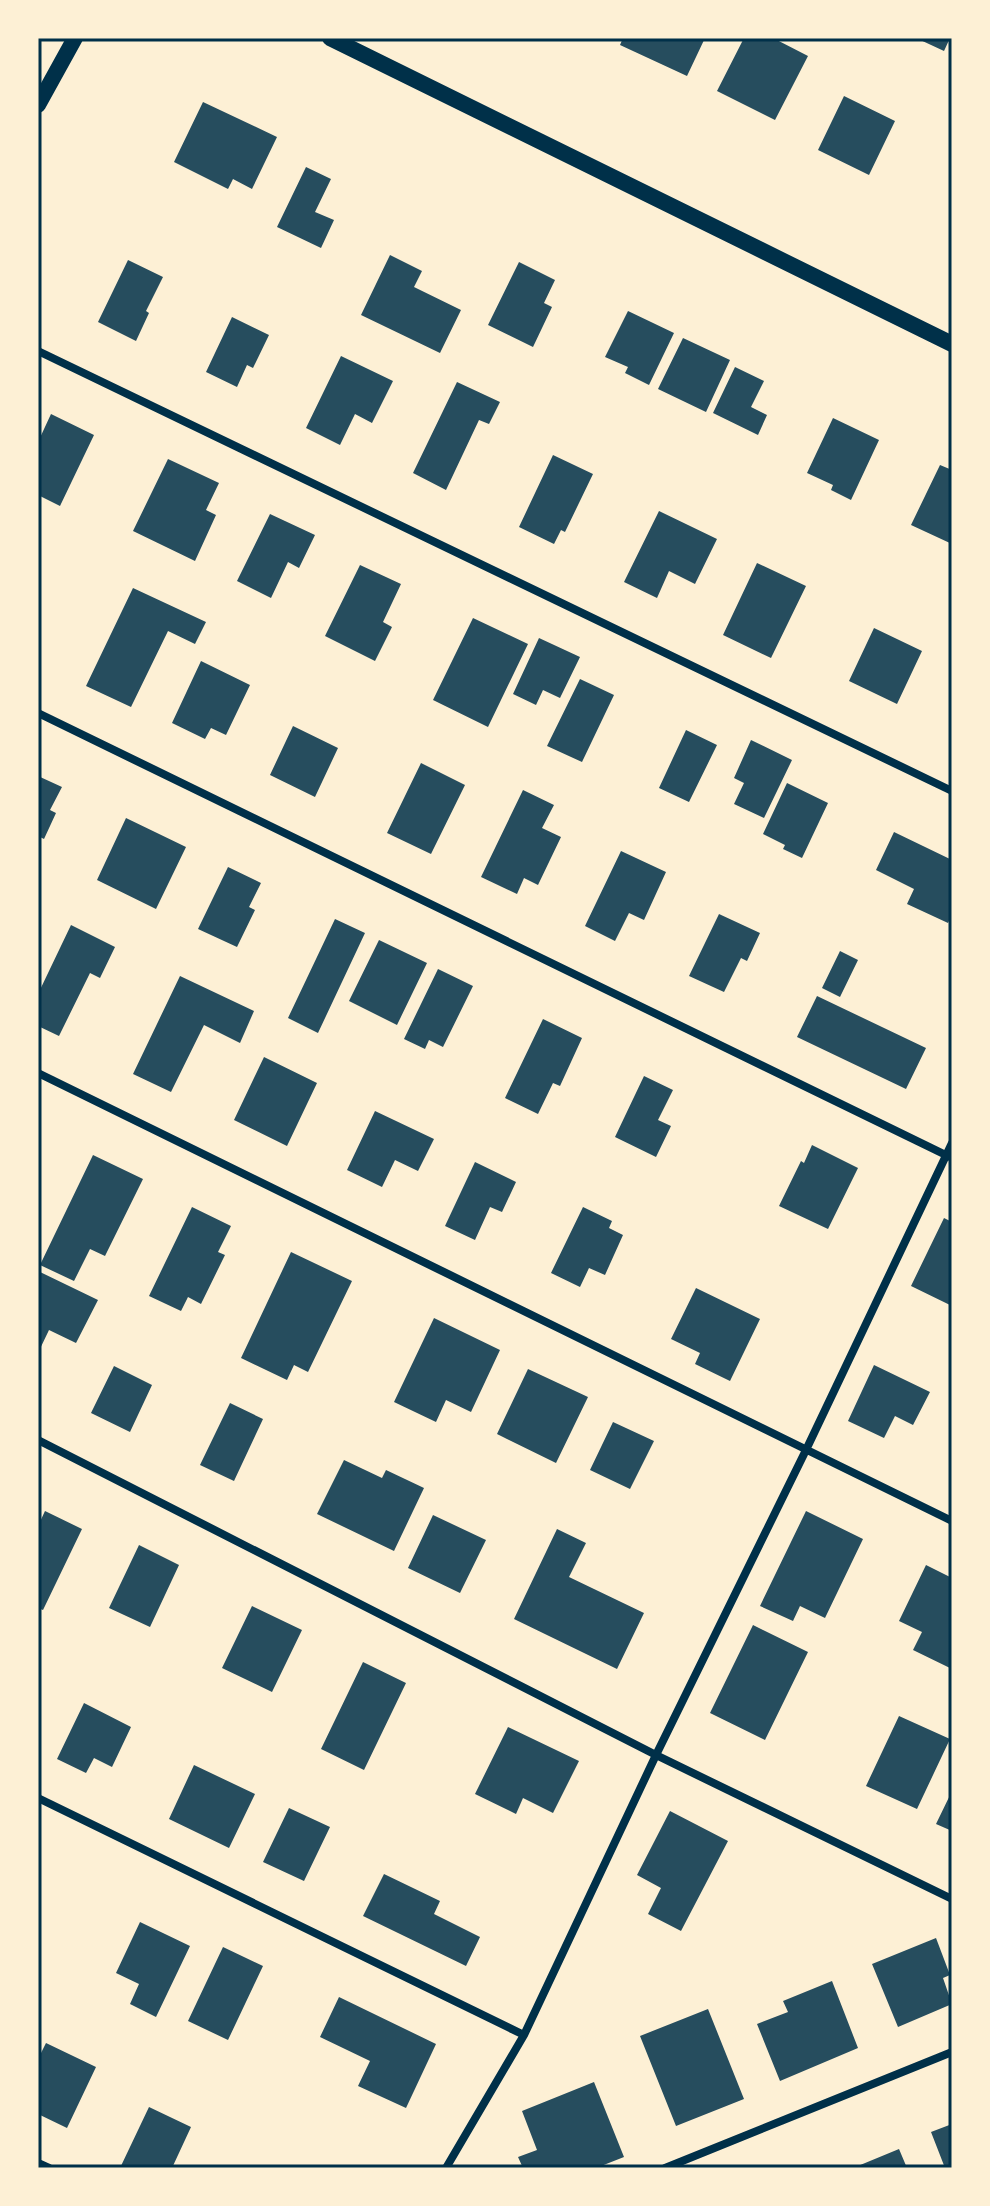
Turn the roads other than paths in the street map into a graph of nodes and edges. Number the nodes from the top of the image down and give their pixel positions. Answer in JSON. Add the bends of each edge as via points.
{"nodes":[{"id":1,"x":75,"y":38,"type":"edge"},
{"id":2,"x":330,"y":38,"type":"edge"},
{"id":3,"x":38,"y":105,"type":"edge"},
{"id":4,"x":952,"y":344,"type":"edge"},
{"id":5,"x":38,"y":351,"type":"edge"},
{"id":6,"x":38,"y":713,"type":"edge"},
{"id":7,"x":952,"y":791,"type":"edge"},
{"id":8,"x":38,"y":1073,"type":"edge"},
{"id":9,"x":952,"y":1143,"type":"edge"},
{"id":10,"x":949,"y":1156,"type":"edge"},
{"id":11,"x":38,"y":1440,"type":"edge"},
{"id":12,"x":806,"y":1450,"type":"junction"},
{"id":13,"x":952,"y":1521,"type":"edge"},
{"id":14,"x":656,"y":1755,"type":"junction"},
{"id":15,"x":38,"y":1798,"type":"edge"},
{"id":16,"x":952,"y":1899,"type":"edge"},
{"id":17,"x":524,"y":2035,"type":"junction"},
{"id":18,"x":952,"y":2052,"type":"edge"},
{"id":19,"x":38,"y":2163,"type":"edge"},
{"id":20,"x":49,"y":2168,"type":"edge"},
{"id":21,"x":446,"y":2168,"type":"edge"},
{"id":22,"x":665,"y":2168,"type":"edge"}],
"edges":[{"from":1,"to":3,"type":"main road"},
{"from":2,"to":4,"type":"main road"},
{"from":5,"to":7,"type":"street"},
{"from":6,"to":10,"type":"street"},
{"from":8,"to":12,"type":"street"},
{"from":9,"to":10,"type":"street"},
{"from":10,"to":12,"type":"street"},
{"from":11,"to":14,"type":"street"},
{"from":12,"to":13,"type":"street"},
{"from":12,"to":14,"type":"street"},
{"from":14,"to":16,"type":"street"},
{"from":14,"to":17,"type":"street"},
{"from":15,"to":17,"type":"street"},
{"from":17,"to":21,"type":"street"},
{"from":18,"to":22,"type":"street"},
{"from":19,"to":20,"type":"street"}]}
